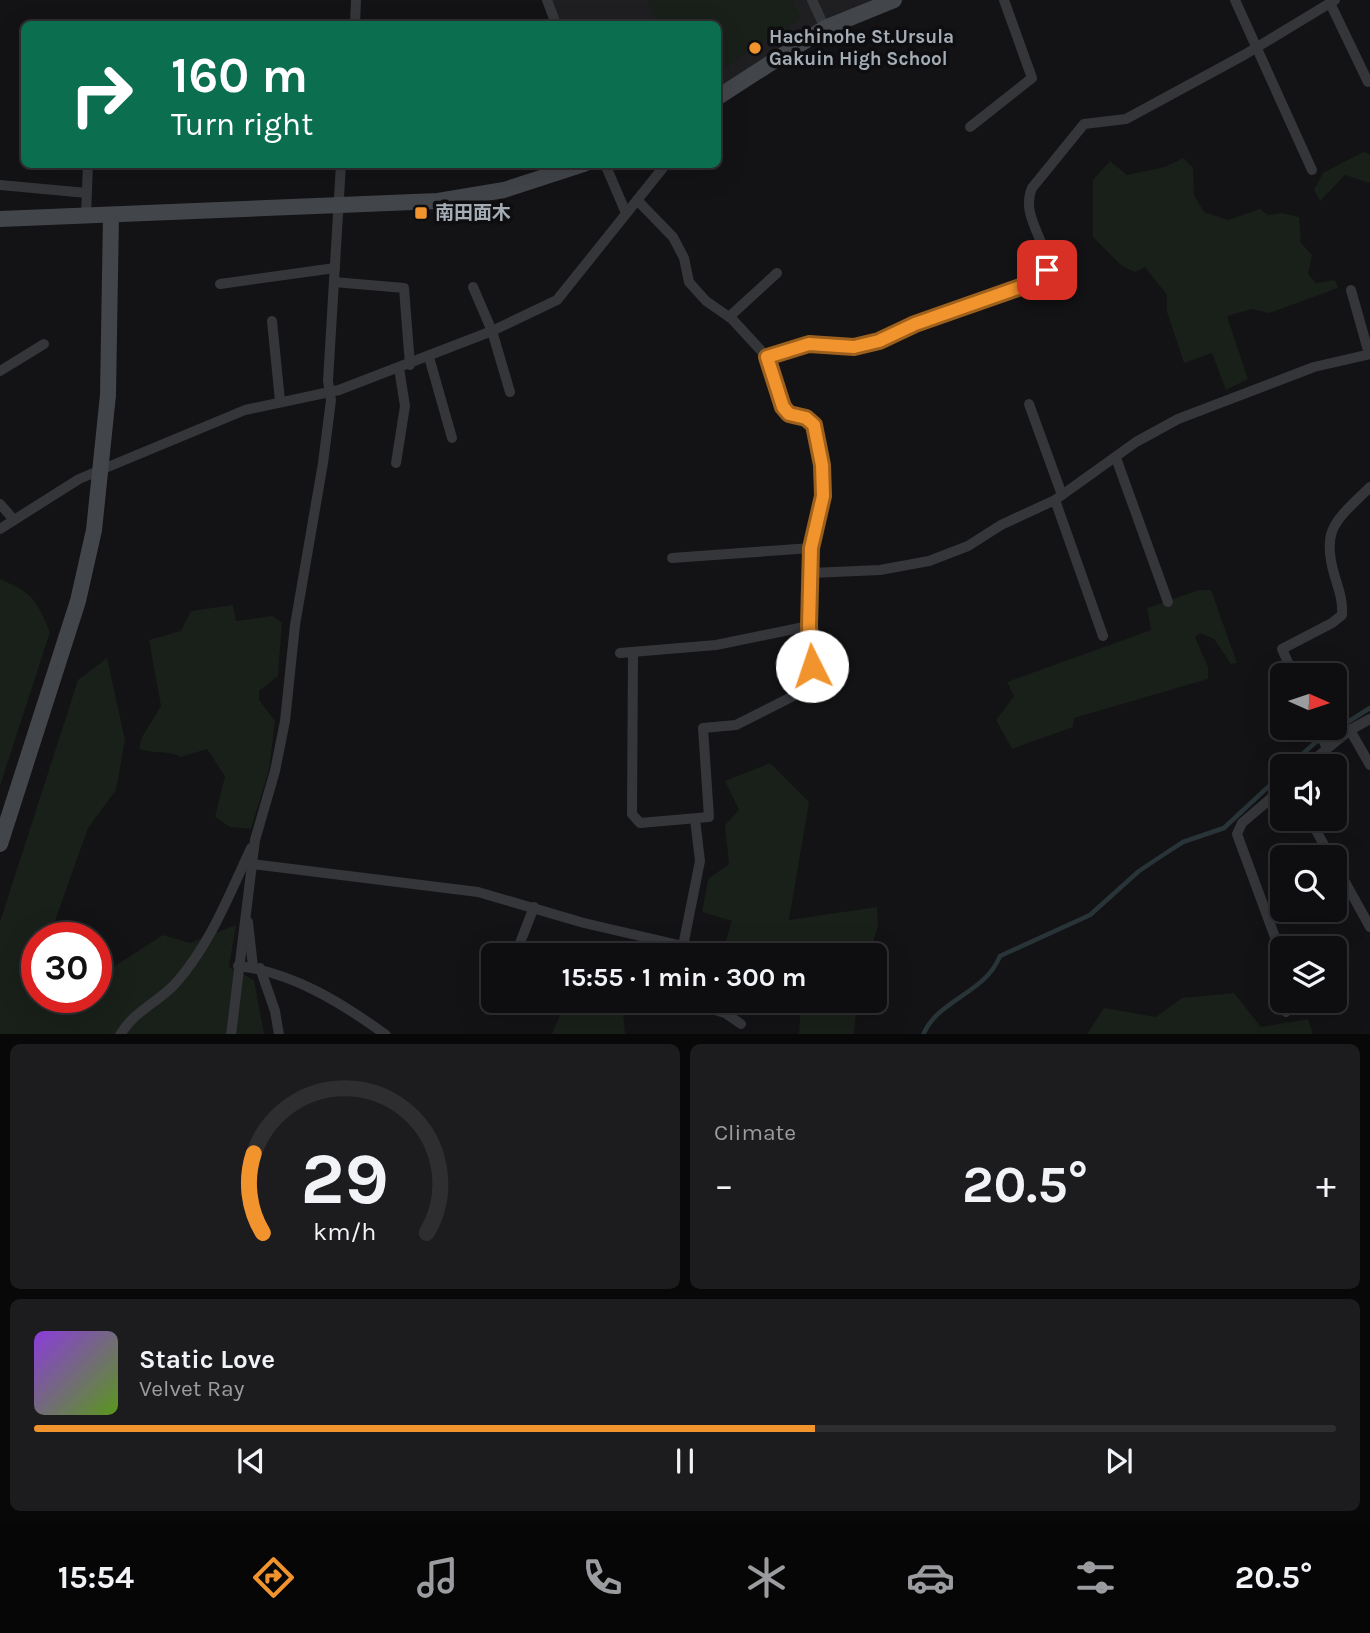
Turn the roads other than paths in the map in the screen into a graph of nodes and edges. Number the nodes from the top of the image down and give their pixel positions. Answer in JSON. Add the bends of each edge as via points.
{"nodes":[{"id":1,"x":356,"y":0,"type":"edge"},
{"id":2,"x":547,"y":0,"type":"edge"},
{"id":3,"x":812,"y":0,"type":"edge"},
{"id":4,"x":894,"y":0,"type":"edge"},
{"id":5,"x":1004,"y":0,"type":"edge"},
{"id":6,"x":1235,"y":0,"type":"edge"},
{"id":7,"x":1332,"y":2,"type":"edge"},
{"id":8,"x":355,"y":21,"type":"edge"},
{"id":9,"x":554,"y":21,"type":"edge"},
{"id":10,"x":825,"y":28,"type":"junction"},
{"id":11,"x":1258,"y":47,"type":"junction"},
{"id":12,"x":1368,"y":82,"type":"edge"},
{"id":13,"x":721,"y":95,"type":"edge"},
{"id":14,"x":970,"y":127,"type":"dead end"},
{"id":15,"x":88,"y":168,"type":"edge"},
{"id":16,"x":341,"y":168,"type":"edge"},
{"id":17,"x":572,"y":168,"type":"edge"},
{"id":18,"x":607,"y":168,"type":"edge"},
{"id":19,"x":663,"y":168,"type":"edge"},
{"id":20,"x":1312,"y":170,"type":"dead end"},
{"id":21,"x":0,"y":185,"type":"edge"},
{"id":22,"x":87,"y":193,"type":"junction"},
{"id":23,"x":637,"y":200,"type":"junction"},
{"id":24,"x":338,"y":205,"type":"junction"},
{"id":25,"x":626,"y":213,"type":"junction"},
{"id":26,"x":86,"y":215,"type":"junction"},
{"id":27,"x":111,"y":215,"type":"junction"},
{"id":28,"x":0,"y":219,"type":"edge"},
{"id":29,"x":335,"y":268,"type":"junction"},
{"id":30,"x":778,"y":274,"type":"dead end"},
{"id":31,"x":334,"y":282,"type":"junction"},
{"id":32,"x":220,"y":284,"type":"dead end"},
{"id":33,"x":473,"y":287,"type":"dead end"},
{"id":34,"x":1352,"y":290,"type":"dead end"},
{"id":35,"x":729,"y":317,"type":"junction"},
{"id":36,"x":272,"y":321,"type":"dead end"},
{"id":37,"x":492,"y":331,"type":"junction"},
{"id":38,"x":44,"y":344,"type":"dead end"},
{"id":39,"x":1369,"y":354,"type":"edge"},
{"id":40,"x":429,"y":357,"type":"junction"},
{"id":41,"x":767,"y":357,"type":"junction"},
{"id":42,"x":405,"y":367,"type":"junction"},
{"id":43,"x":0,"y":371,"type":"edge"},
{"id":44,"x":329,"y":391,"type":"junction"},
{"id":45,"x":510,"y":392,"type":"dead end"},
{"id":46,"x":280,"y":401,"type":"junction"},
{"id":47,"x":1029,"y":404,"type":"dead end"},
{"id":48,"x":452,"y":438,"type":"dead end"},
{"id":49,"x":1116,"y":458,"type":"junction"},
{"id":50,"x":396,"y":463,"type":"dead end"},
{"id":51,"x":1370,"y":487,"type":"edge"},
{"id":52,"x":1059,"y":497,"type":"junction"},
{"id":53,"x":0,"y":504,"type":"edge"},
{"id":54,"x":14,"y":520,"type":"junction"},
{"id":55,"x":0,"y":529,"type":"edge"},
{"id":56,"x":811,"y":548,"type":"junction"},
{"id":57,"x":672,"y":558,"type":"dead end"},
{"id":58,"x":811,"y":573,"type":"junction"},
{"id":59,"x":1168,"y":602,"type":"dead end"},
{"id":60,"x":809,"y":626,"type":"junction"},
{"id":61,"x":1103,"y":636,"type":"dead end"},
{"id":62,"x":620,"y":653,"type":"dead end"},
{"id":63,"x":634,"y":653,"type":"junction"},
{"id":64,"x":1288,"y":663,"type":"edge"},
{"id":65,"x":1370,"y":719,"type":"edge"},
{"id":66,"x":1350,"y":730,"type":"junction"},
{"id":67,"x":1322,"y":740,"type":"edge"},
{"id":68,"x":1326,"y":748,"type":"junction"},
{"id":69,"x":1319,"y":754,"type":"edge"},
{"id":70,"x":1370,"y":765,"type":"edge"},
{"id":71,"x":1270,"y":799,"type":"edge"},
{"id":72,"x":695,"y":819,"type":"junction"},
{"id":73,"x":255,"y":839,"type":"junction"},
{"id":74,"x":0,"y":844,"type":"edge"},
{"id":75,"x":252,"y":864,"type":"junction"},
{"id":76,"x":1347,"y":886,"type":"edge"},
{"id":77,"x":534,"y":907,"type":"junction"},
{"id":78,"x":248,"y":919,"type":"junction"},
{"id":79,"x":1370,"y":927,"type":"edge"},
{"id":80,"x":1275,"y":936,"type":"edge"},
{"id":81,"x":520,"y":943,"type":"edge"},
{"id":82,"x":655,"y":943,"type":"edge"},
{"id":83,"x":684,"y":943,"type":"edge"},
{"id":84,"x":238,"y":966,"type":"junction"},
{"id":85,"x":256,"y":968,"type":"junction"},
{"id":86,"x":725,"y":1013,"type":"edge"},
{"id":87,"x":741,"y":1024,"type":"dead end"},
{"id":88,"x":120,"y":1034,"type":"edge"},
{"id":89,"x":231,"y":1034,"type":"edge"},
{"id":90,"x":279,"y":1034,"type":"edge"},
{"id":91,"x":386,"y":1034,"type":"edge"}],
"edges":[{"from":1,"to":8,"type":"street"},
{"from":2,"to":9,"type":"street"},
{"from":3,"to":10,"type":"street"},
{"from":4,"to":10,"type":"street"},
{"from":5,"to":14,"type":"street","via":[[1032,78]]},
{"from":6,"to":11,"type":"street"},
{"from":7,"to":11,"type":"street"},
{"from":7,"to":12,"type":"street"},
{"from":10,"to":13,"type":"street"},
{"from":11,"to":20,"type":"street"},
{"from":11,"to":41,"type":"street","via":[[1126,119],[1084,124],[1027,200],[1029,218],[1046,260],[1043,278],[879,341],[854,347],[809,344]]},
{"from":15,"to":22,"type":"street"},
{"from":16,"to":24,"type":"street"},
{"from":17,"to":24,"type":"street","via":[[504,190],[452,199]]},
{"from":18,"to":25,"type":"street"},
{"from":19,"to":23,"type":"street"},
{"from":21,"to":22,"type":"street"},
{"from":22,"to":26,"type":"street"},
{"from":23,"to":25,"type":"street"},
{"from":23,"to":35,"type":"street","via":[[673,237],[690,282]]},
{"from":24,"to":27,"type":"street"},
{"from":24,"to":29,"type":"street"},
{"from":25,"to":37,"type":"street","via":[[558,300]]},
{"from":26,"to":27,"type":"street"},
{"from":26,"to":28,"type":"street"},
{"from":27,"to":74,"type":"street","bridge":true,"via":[[108,395],[94,530],[78,601]]},
{"from":29,"to":31,"type":"street"},
{"from":29,"to":32,"type":"street"},
{"from":30,"to":35,"type":"street"},
{"from":31,"to":42,"type":"street","via":[[404,288]]},
{"from":31,"to":44,"type":"street"},
{"from":33,"to":37,"type":"street"},
{"from":34,"to":39,"type":"street"},
{"from":35,"to":41,"type":"street"},
{"from":36,"to":46,"type":"street"},
{"from":37,"to":40,"type":"street"},
{"from":37,"to":45,"type":"street"},
{"from":38,"to":43,"type":"street"},
{"from":39,"to":49,"type":"street","via":[[1314,367],[1178,419]]},
{"from":40,"to":42,"type":"street"},
{"from":40,"to":48,"type":"street"},
{"from":41,"to":56,"type":"street","via":[[783,407],[814,425],[818,440],[823,496]]},
{"from":42,"to":44,"type":"street"},
{"from":42,"to":50,"type":"street","via":[[405,406]]},
{"from":44,"to":46,"type":"street"},
{"from":44,"to":73,"type":"street","via":[[323,463],[295,625],[285,721]]},
{"from":46,"to":54,"type":"street","via":[[245,410],[79,479]]},
{"from":47,"to":52,"type":"street"},
{"from":49,"to":52,"type":"street"},
{"from":49,"to":59,"type":"street"},
{"from":51,"to":64,"type":"street","via":[[1329,534],[1327,552],[1343,603],[1342,615],[1282,649]]},
{"from":52,"to":58,"type":"street","via":[[968,546],[929,561],[880,570]]},
{"from":52,"to":61,"type":"street"},
{"from":53,"to":54,"type":"street"},
{"from":54,"to":55,"type":"street"},
{"from":56,"to":57,"type":"street"},
{"from":56,"to":58,"type":"street"},
{"from":58,"to":60,"type":"street"},
{"from":60,"to":63,"type":"street","via":[[716,645]]},
{"from":60,"to":72,"type":"street","via":[[812,666],[808,691],[736,725],[703,728],[709,817]]},
{"from":62,"to":63,"type":"street"},
{"from":63,"to":72,"type":"street","via":[[632,814],[640,823]]},
{"from":65,"to":66,"type":"street"},
{"from":66,"to":68,"type":"street"},
{"from":66,"to":70,"type":"street"},
{"from":67,"to":68,"type":"street"},
{"from":68,"to":69,"type":"street"},
{"from":71,"to":80,"type":"street","via":[[1242,823],[1237,834]]},
{"from":72,"to":83,"type":"street","via":[[701,861]]},
{"from":73,"to":75,"type":"street"},
{"from":73,"to":88,"type":"street","via":[[205,946],[173,986],[130,1018]]},
{"from":75,"to":77,"type":"street","via":[[478,892]]},
{"from":75,"to":78,"type":"street"},
{"from":76,"to":79,"type":"street"},
{"from":77,"to":81,"type":"street"},
{"from":77,"to":82,"type":"street"},
{"from":78,"to":84,"type":"street"},
{"from":78,"to":85,"type":"street"},
{"from":84,"to":85,"type":"street"},
{"from":84,"to":89,"type":"street"},
{"from":85,"to":90,"type":"street","via":[[271,996]]},
{"from":85,"to":91,"type":"street","via":[[347,1007]]},
{"from":86,"to":87,"type":"street"}]}
